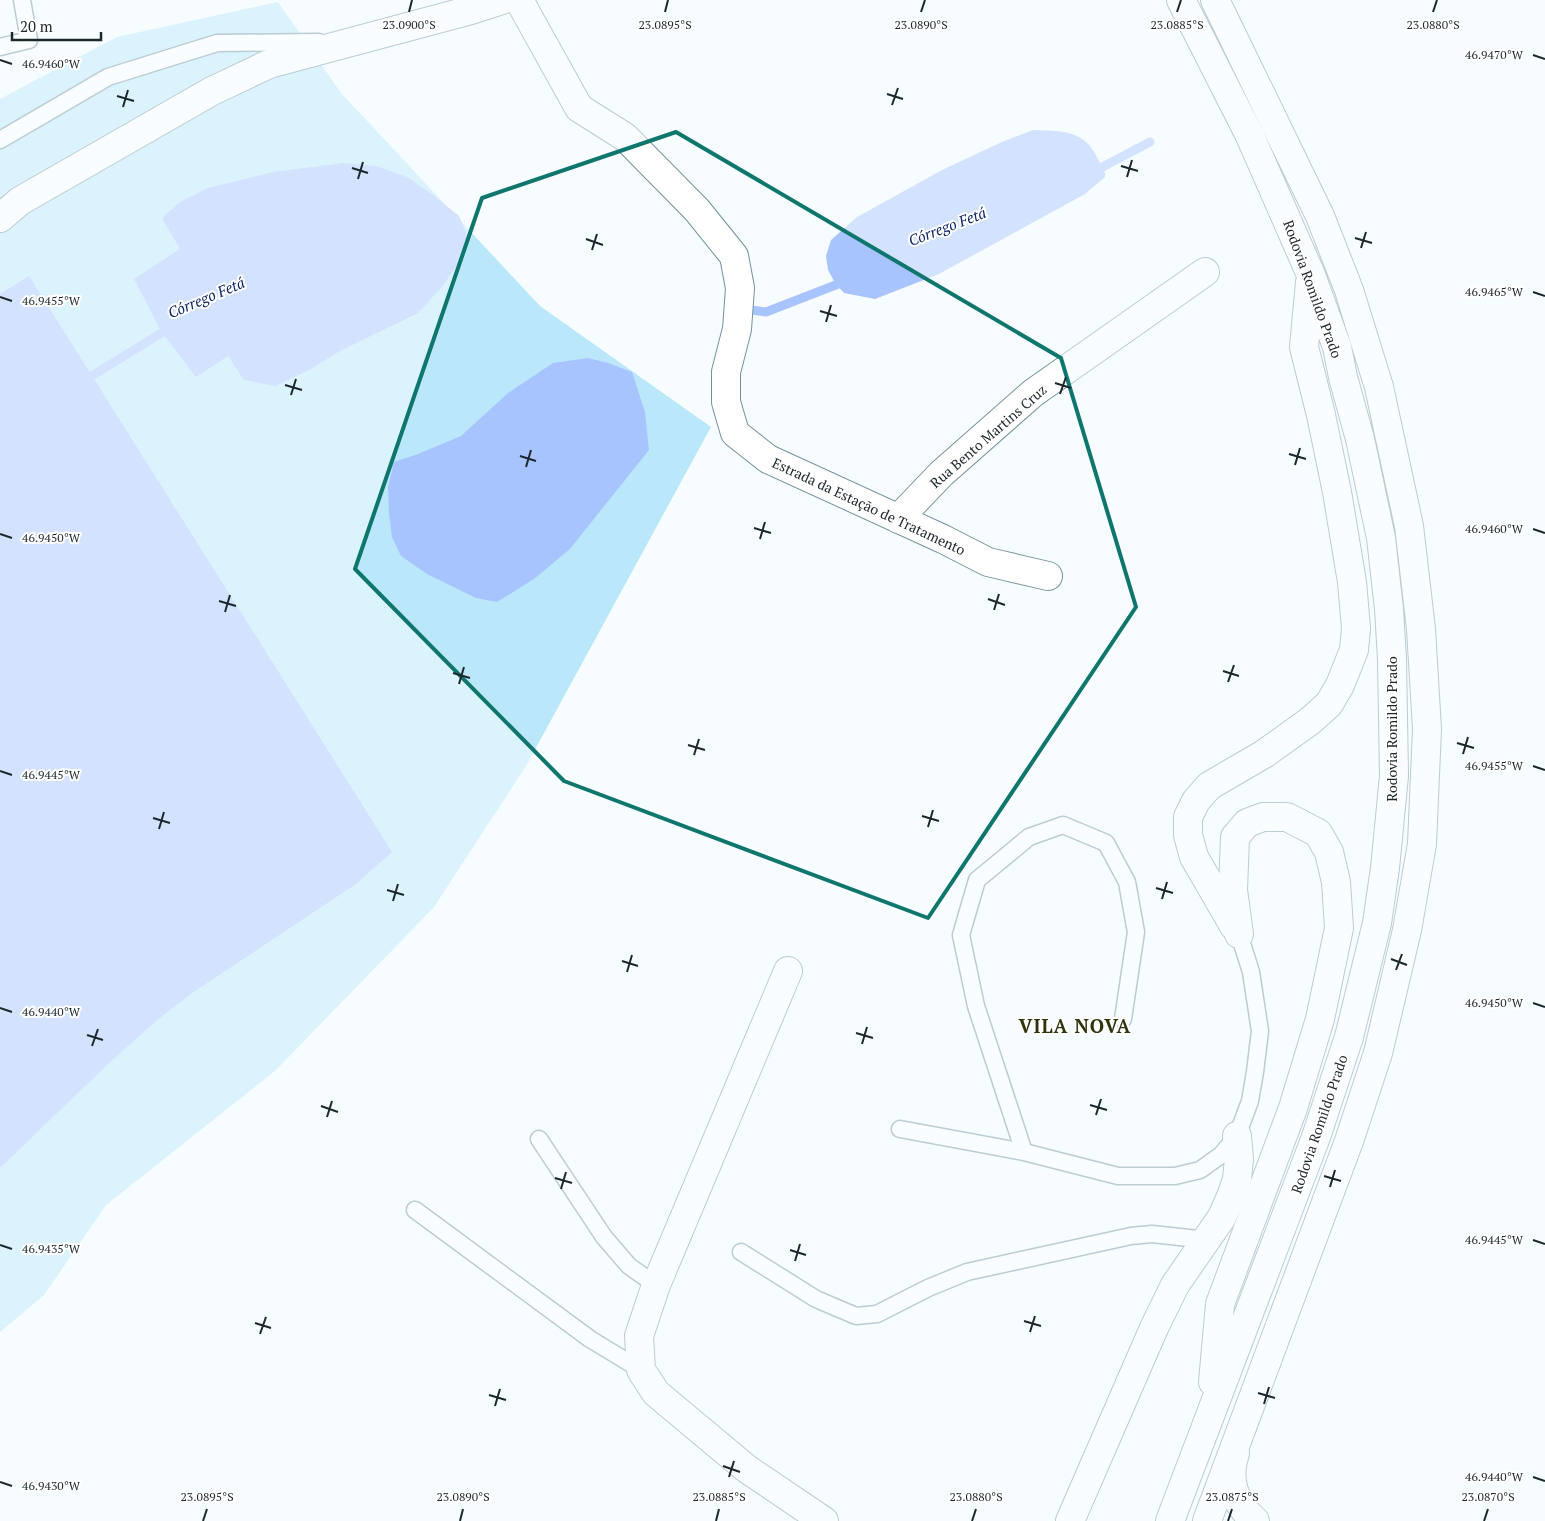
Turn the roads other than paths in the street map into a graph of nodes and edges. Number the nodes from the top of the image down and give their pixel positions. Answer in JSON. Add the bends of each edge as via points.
{"nodes":[{"id":1,"x":22,"y":0,"type":"edge"},
{"id":2,"x":502,"y":0,"type":"edge"},
{"id":3,"x":519,"y":0,"type":"edge"},
{"id":4,"x":1181,"y":0,"type":"edge"},
{"id":5,"x":1215,"y":0,"type":"edge"},
{"id":6,"x":353,"y":42,"type":"junction"},
{"id":7,"x":0,"y":47,"type":"edge"},
{"id":8,"x":0,"y":140,"type":"edge"},
{"id":9,"x":0,"y":218,"type":"edge"},
{"id":10,"x":1205,"y":272,"type":"dead end"},
{"id":11,"x":1311,"y":275,"type":"junction"},
{"id":12,"x":898,"y":519,"type":"junction"},
{"id":13,"x":1048,"y":576,"type":"dead end"},
{"id":14,"x":1238,"y":934,"type":"junction"},
{"id":15,"x":788,"y":971,"type":"dead end"},
{"id":16,"x":1123,"y":1019,"type":"dead end"},
{"id":17,"x":1378,"y":1053,"type":"junction"},
{"id":18,"x":900,"y":1129,"type":"dead end"},
{"id":19,"x":1237,"y":1136,"type":"junction"},
{"id":20,"x":539,"y":1138,"type":"dead end"},
{"id":21,"x":1024,"y":1152,"type":"junction"},
{"id":22,"x":415,"y":1210,"type":"dead end"},
{"id":23,"x":1207,"y":1240,"type":"junction"},
{"id":24,"x":741,"y":1252,"type":"dead end"},
{"id":25,"x":656,"y":1285,"type":"junction"},
{"id":26,"x":641,"y":1370,"type":"junction"},
{"id":27,"x":1209,"y":1419,"type":"junction"},
{"id":28,"x":824,"y":1521,"type":"edge"},
{"id":29,"x":1070,"y":1521,"type":"edge"},
{"id":30,"x":1170,"y":1521,"type":"edge"},
{"id":31,"x":1207,"y":1521,"type":"edge"},
{"id":32,"x":1255,"y":1521,"type":"edge"}],
"edges":[{"from":1,"to":7,"type":"lane","via":[[29,40]]},
{"from":2,"to":6,"type":"main road"},
{"from":3,"to":12,"type":"main road","name":"Estrada da Estação de Tratamento","via":[[580,108],[625,137],[697,210],[734,256],[740,288],[737,329],[726,372],[726,402],[736,432],[768,459]]},
{"from":4,"to":11,"type":"main road","name":"Rodovia Romildo Prado","via":[[1250,136]]},
{"from":5,"to":17,"type":"main road","via":[[1320,216],[1349,290],[1379,387],[1409,526],[1421,629],[1427,729],[1422,844],[1407,930]]},
{"from":6,"to":8,"type":"lane","via":[[217,43],[108,77]]},
{"from":6,"to":9,"type":"main road","via":[[270,64],[212,91],[20,202]]},
{"from":10,"to":12,"type":"main road","name":"Rua Bento Martins Cruz","via":[[1034,393],[941,474]]},
{"from":11,"to":14,"type":"main road","via":[[1304,347],[1337,492],[1352,582],[1356,628],[1354,650],[1329,704],[1264,754],[1208,786],[1188,817],[1188,835],[1194,857]]},
{"from":11,"to":27,"type":"main road","name":"Rodovia Romildo Prado","via":[[1337,347],[1380,538],[1392,659],[1394,776],[1377,923],[1349,1037],[1316,1137]]},
{"from":12,"to":13,"type":"main road","name":"Estrada da Estação de Tratamento","via":[[988,562]]},
{"from":14,"to":19,"type":"lane","via":[[1251,972],[1260,1031],[1250,1101]]},
{"from":14,"to":27,"type":"main road","via":[[1233,890],[1235,838],[1247,824],[1264,817],[1287,817],[1318,833],[1328,852],[1336,882],[1339,928],[1320,1018],[1293,1108],[1220,1304]]},
{"from":15,"to":25,"type":"main road"},
{"from":16,"to":21,"type":"lane","via":[[1136,932],[1127,882],[1106,843],[1063,826],[1029,837],[977,880],[961,935],[976,1006]]},
{"from":17,"to":31,"type":"main road","via":[[1349,1142]]},
{"from":17,"to":32,"type":"main road","via":[[1357,1122],[1232,1462],[1233,1492]]},
{"from":18,"to":21,"type":"lane"},
{"from":19,"to":21,"type":"lane","via":[[1221,1155],[1200,1170],[1175,1176],[1118,1176]]},
{"from":19,"to":23,"type":"main road","via":[[1237,1179],[1222,1217]]},
{"from":20,"to":25,"type":"lane","via":[[604,1237],[629,1266]]},
{"from":22,"to":26,"type":"lane","via":[[590,1339]]},
{"from":23,"to":24,"type":"lane","via":[[1152,1234],[1131,1236],[967,1272],[877,1314],[856,1316],[816,1299]]},
{"from":23,"to":29,"type":"main road","via":[[1175,1285],[1154,1328]]},
{"from":25,"to":26,"type":"main road","via":[[639,1336]]},
{"from":26,"to":28,"type":"main road","via":[[656,1393],[682,1416],[747,1469]]},
{"from":27,"to":30,"type":"main road","name":"Rodovia Romildo Prado"}]}
